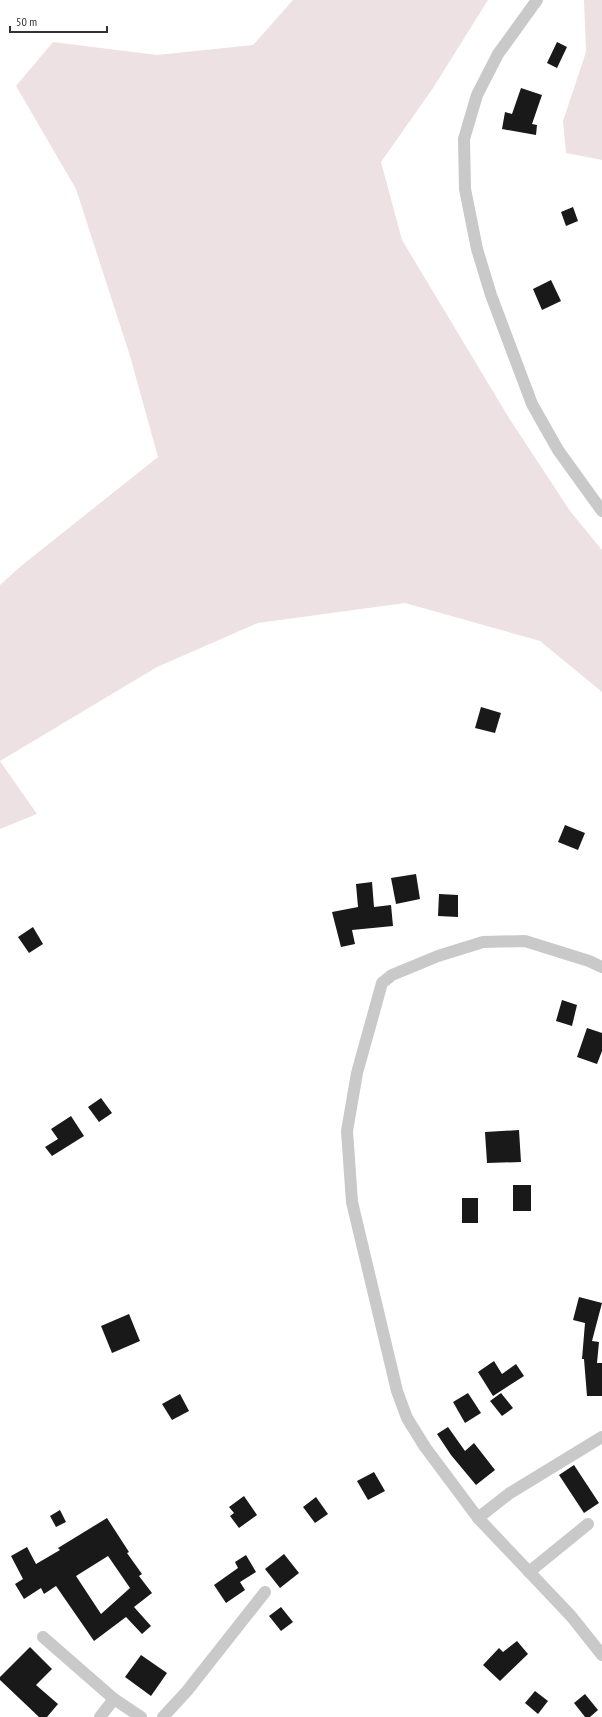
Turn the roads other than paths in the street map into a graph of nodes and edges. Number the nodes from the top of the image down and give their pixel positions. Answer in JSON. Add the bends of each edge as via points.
{"nodes":[{"id":1,"x":537,"y":0,"type":"edge"},
{"id":2,"x":602,"y":511,"type":"edge"},
{"id":3,"x":602,"y":967,"type":"edge"},
{"id":4,"x":602,"y":1437,"type":"edge"},
{"id":5,"x":478,"y":1518,"type":"junction"},
{"id":6,"x":588,"y":1524,"type":"dead end"},
{"id":7,"x":529,"y":1572,"type":"junction"},
{"id":8,"x":265,"y":1592,"type":"dead end"},
{"id":9,"x":42,"y":1637,"type":"dead end"},
{"id":10,"x":602,"y":1655,"type":"edge"},
{"id":11,"x":114,"y":1699,"type":"junction"},
{"id":12,"x":100,"y":1717,"type":"edge"},
{"id":13,"x":142,"y":1717,"type":"edge"},
{"id":14,"x":163,"y":1717,"type":"edge"}],
"edges":[{"from":1,"to":2,"type":"street","via":[[498,54],[477,95],[464,139],[465,189],[477,249],[491,295],[532,404],[558,450]]},
{"from":3,"to":5,"type":"street","via":[[525,941],[483,942],[398,972],[382,983],[357,1073],[347,1131],[352,1202],[397,1391],[408,1418],[425,1446]]},
{"from":4,"to":5,"type":"street","via":[[510,1493]]},
{"from":5,"to":7,"type":"street"},
{"from":6,"to":7,"type":"street"},
{"from":7,"to":10,"type":"street","via":[[571,1616]]},
{"from":8,"to":14,"type":"street","via":[[187,1691]]},
{"from":9,"to":11,"type":"street"},
{"from":11,"to":12,"type":"street"},
{"from":11,"to":13,"type":"street"}]}
